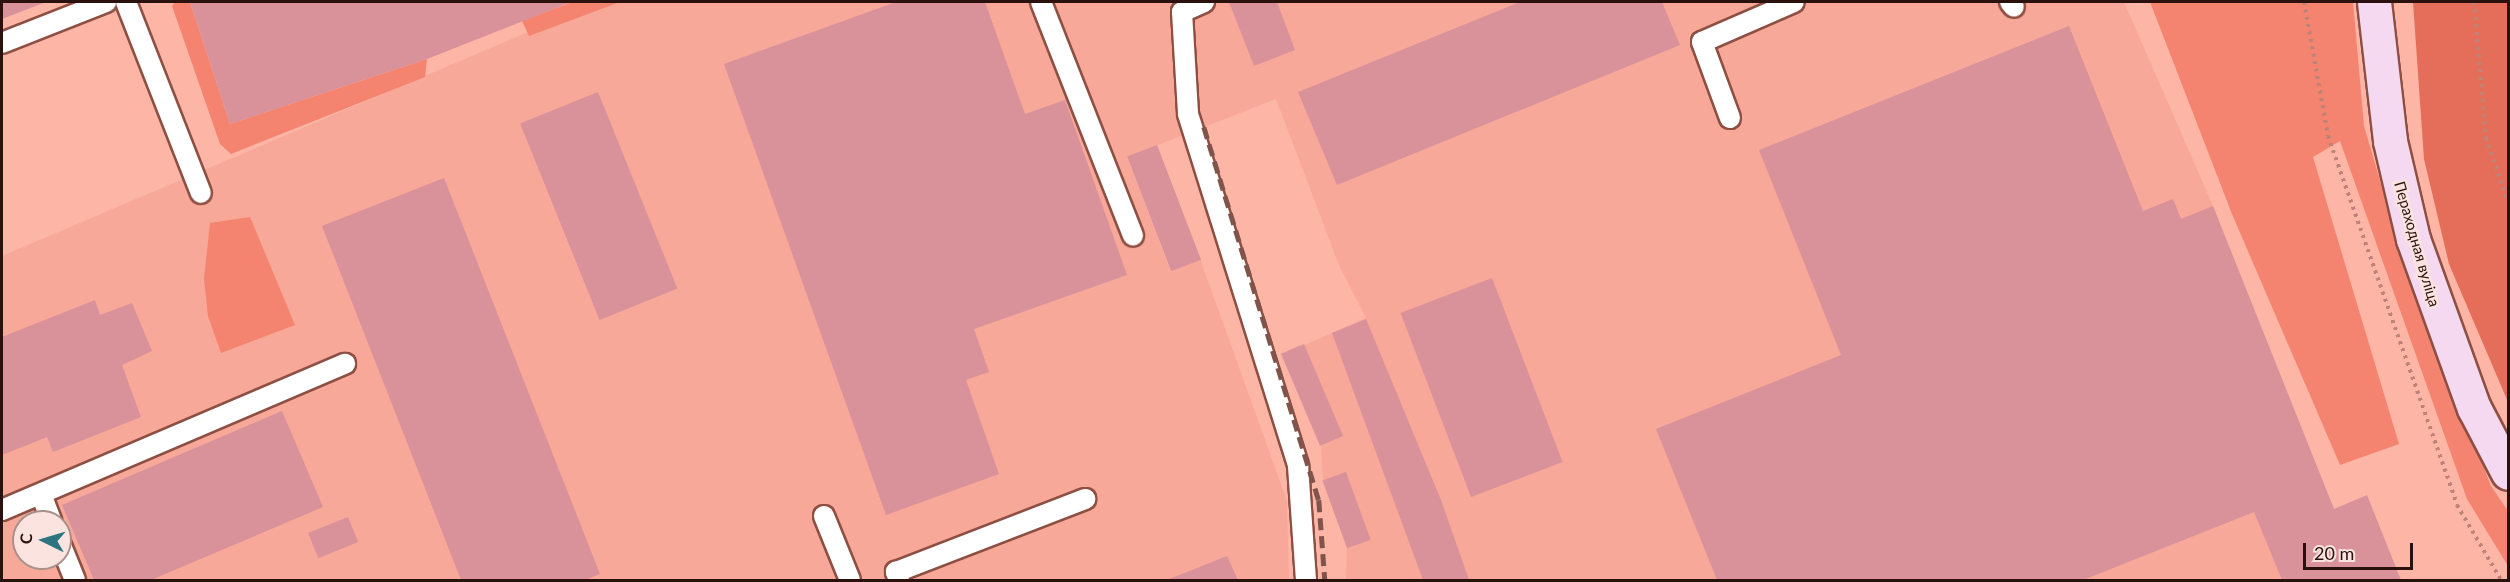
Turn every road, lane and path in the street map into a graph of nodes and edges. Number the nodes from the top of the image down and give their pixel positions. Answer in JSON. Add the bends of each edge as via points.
{"nodes":[{"id":1,"x":106,"y":2,"type":"edge"},
{"id":2,"x":126,"y":2,"type":"edge"},
{"id":3,"x":1041,"y":2,"type":"edge"},
{"id":4,"x":1204,"y":2,"type":"edge"},
{"id":5,"x":1794,"y":2,"type":"edge"},
{"id":6,"x":2304,"y":2,"type":"edge"},
{"id":7,"x":2374,"y":2,"type":"edge"},
{"id":8,"x":2474,"y":2,"type":"edge"},
{"id":9,"x":2,"y":43,"type":"edge"},
{"id":10,"x":1730,"y":118,"type":"dead end"},
{"id":11,"x":201,"y":194,"type":"dead end"},
{"id":12,"x":2508,"y":201,"type":"edge"},
{"id":13,"x":1133,"y":236,"type":"dead end"},
{"id":14,"x":345,"y":364,"type":"dead end"},
{"id":15,"x":2508,"y":473,"type":"edge"},
{"id":16,"x":40,"y":494,"type":"junction"},
{"id":17,"x":1085,"y":499,"type":"dead end"},
{"id":18,"x":2,"y":510,"type":"edge"},
{"id":19,"x":47,"y":510,"type":"edge"},
{"id":20,"x":824,"y":516,"type":"dead end"},
{"id":21,"x":849,"y":580,"type":"edge"},
{"id":22,"x":899,"y":580,"type":"edge"},
{"id":23,"x":1306,"y":580,"type":"edge"},
{"id":24,"x":2500,"y":580,"type":"edge"}],
"edges":[{"from":1,"to":9,"type":"lane"},
{"from":2,"to":11,"type":"lane"},
{"from":3,"to":13,"type":"lane"},
{"from":4,"to":23,"type":"lane","via":[[1182,12],[1188,114],[1298,466]]},
{"from":5,"to":10,"type":"lane","via":[[1702,42]]},
{"from":6,"to":24,"type":"path","via":[[2328,136],[2457,505]]},
{"from":7,"to":15,"type":"street","name":"Пераходная вуліца","via":[[2390,141],[2414,239],[2474,408]]},
{"from":8,"to":12,"type":"path","via":[[2486,138]]},
{"from":14,"to":16,"type":"lane"},
{"from":16,"to":18,"type":"lane"},
{"from":16,"to":19,"type":"lane"},
{"from":17,"to":22,"type":"lane","via":[[896,572]]},
{"from":20,"to":21,"type":"lane"}]}
